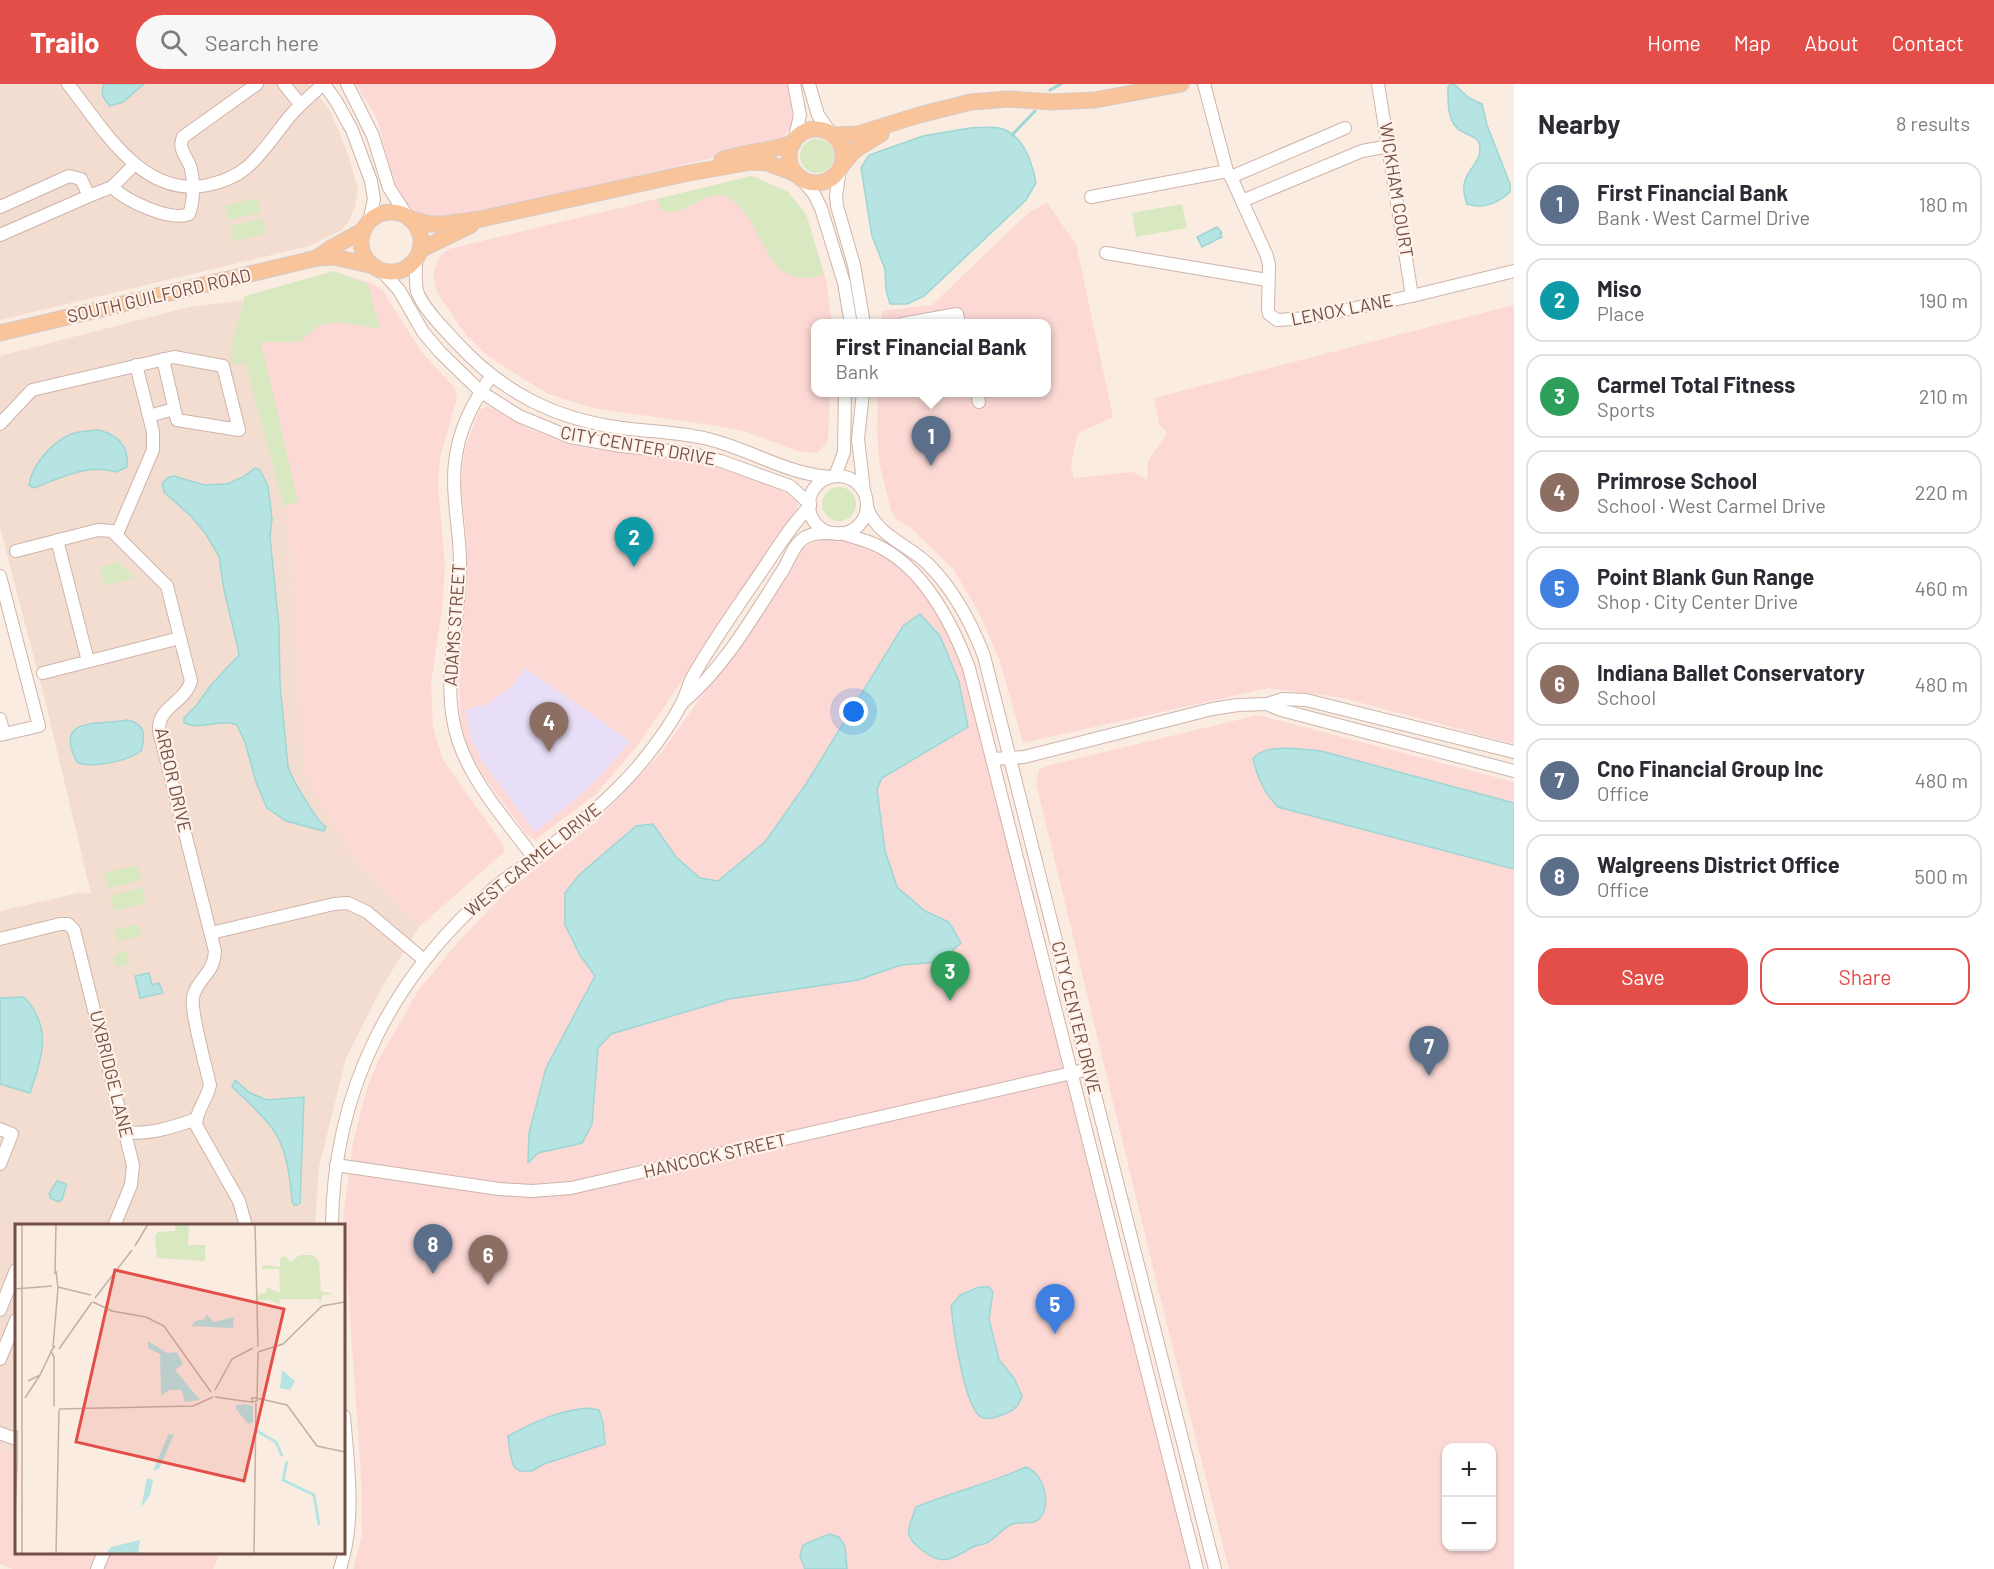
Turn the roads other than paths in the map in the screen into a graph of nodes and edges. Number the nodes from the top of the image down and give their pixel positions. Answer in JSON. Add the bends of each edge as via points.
{"nodes":[{"id":1,"x":68,"y":84,"type":"edge"},
{"id":2,"x":257,"y":84,"type":"edge"},
{"id":3,"x":284,"y":84,"type":"edge"},
{"id":4,"x":323,"y":84,"type":"edge"},
{"id":5,"x":347,"y":84,"type":"edge"},
{"id":6,"x":794,"y":84,"type":"edge"},
{"id":7,"x":809,"y":84,"type":"edge"},
{"id":8,"x":1181,"y":84,"type":"edge"},
{"id":9,"x":1204,"y":84,"type":"edge"},
{"id":10,"x":1378,"y":84,"type":"edge"},
{"id":11,"x":300,"y":104,"type":"junction"},
{"id":12,"x":898,"y":122,"type":"junction"},
{"id":13,"x":1345,"y":128,"type":"dead end"},
{"id":14,"x":829,"y":130,"type":"junction"},
{"id":15,"x":793,"y":142,"type":"junction"},
{"id":16,"x":1389,"y":146,"type":"junction"},
{"id":17,"x":135,"y":164,"type":"junction"},
{"id":18,"x":841,"y":167,"type":"junction"},
{"id":19,"x":700,"y":171,"type":"junction"},
{"id":20,"x":1229,"y":174,"type":"junction"},
{"id":21,"x":797,"y":175,"type":"junction"},
{"id":22,"x":112,"y":187,"type":"junction"},
{"id":23,"x":192,"y":187,"type":"junction"},
{"id":24,"x":89,"y":196,"type":"junction"},
{"id":25,"x":1091,"y":197,"type":"dead end"},
{"id":26,"x":1242,"y":201,"type":"junction"},
{"id":27,"x":0,"y":207,"type":"edge"},
{"id":28,"x":410,"y":218,"type":"junction"},
{"id":29,"x":481,"y":219,"type":"junction"},
{"id":30,"x":367,"y":226,"type":"junction"},
{"id":31,"x":0,"y":235,"type":"edge"},
{"id":32,"x":1106,"y":253,"type":"dead end"},
{"id":33,"x":418,"y":255,"type":"junction"},
{"id":34,"x":317,"y":258,"type":"junction"},
{"id":35,"x":377,"y":268,"type":"junction"},
{"id":36,"x":1514,"y":271,"type":"edge"},
{"id":37,"x":1268,"y":280,"type":"junction"},
{"id":38,"x":1412,"y":296,"type":"junction"},
{"id":39,"x":850,"y":319,"type":"edge"},
{"id":40,"x":863,"y":319,"type":"edge"},
{"id":41,"x":930,"y":319,"type":"edge"},
{"id":42,"x":958,"y":319,"type":"edge"},
{"id":43,"x":0,"y":333,"type":"edge"},
{"id":44,"x":163,"y":359,"type":"junction"},
{"id":45,"x":136,"y":365,"type":"junction"},
{"id":46,"x":491,"y":376,"type":"junction"},
{"id":47,"x":481,"y":392,"type":"junction"},
{"id":48,"x":845,"y":397,"type":"edge"},
{"id":49,"x":863,"y":397,"type":"edge"},
{"id":50,"x":174,"y":409,"type":"junction"},
{"id":51,"x":149,"y":416,"type":"junction"},
{"id":52,"x":0,"y":424,"type":"edge"},
{"id":53,"x":832,"y":477,"type":"junction"},
{"id":54,"x":864,"y":493,"type":"junction"},
{"id":55,"x":810,"y":505,"type":"junction"},
{"id":56,"x":867,"y":507,"type":"junction"},
{"id":57,"x":838,"y":533,"type":"junction"},
{"id":58,"x":117,"y":534,"type":"junction"},
{"id":59,"x":57,"y":540,"type":"junction"},
{"id":60,"x":16,"y":551,"type":"dead end"},
{"id":61,"x":0,"y":576,"type":"edge"},
{"id":62,"x":180,"y":638,"type":"junction"},
{"id":63,"x":88,"y":661,"type":"junction"},
{"id":64,"x":43,"y":673,"type":"dead end"},
{"id":65,"x":682,"y":703,"type":"junction"},
{"id":66,"x":1267,"y":704,"type":"junction"},
{"id":67,"x":0,"y":718,"type":"edge"},
{"id":68,"x":2,"y":734,"type":"edge"},
{"id":69,"x":1514,"y":752,"type":"edge"},
{"id":70,"x":1010,"y":757,"type":"junction"},
{"id":71,"x":993,"y":759,"type":"junction"},
{"id":72,"x":1514,"y":771,"type":"edge"},
{"id":73,"x":534,"y":858,"type":"junction"},
{"id":74,"x":211,"y":933,"type":"junction"},
{"id":75,"x":0,"y":939,"type":"edge"},
{"id":76,"x":424,"y":960,"type":"junction"},
{"id":77,"x":1089,"y":1069,"type":"junction"},
{"id":78,"x":1072,"y":1073,"type":"junction"},
{"id":79,"x":196,"y":1119,"type":"junction"},
{"id":80,"x":6,"y":1131,"type":"edge"},
{"id":81,"x":126,"y":1132,"type":"junction"},
{"id":82,"x":0,"y":1164,"type":"edge"},
{"id":83,"x":336,"y":1165,"type":"junction"},
{"id":84,"x":115,"y":1224,"type":"edge"},
{"id":85,"x":245,"y":1224,"type":"edge"},
{"id":86,"x":332,"y":1224,"type":"edge"},
{"id":87,"x":15,"y":1273,"type":"edge"},
{"id":88,"x":5,"y":1302,"type":"edge"},
{"id":89,"x":15,"y":1322,"type":"edge"},
{"id":90,"x":0,"y":1359,"type":"edge"},
{"id":91,"x":345,"y":1431,"type":"edge"},
{"id":92,"x":0,"y":1433,"type":"edge"},
{"id":93,"x":15,"y":1439,"type":"edge"},
{"id":94,"x":345,"y":1551,"type":"edge"},
{"id":95,"x":103,"y":1554,"type":"edge"},
{"id":96,"x":344,"y":1554,"type":"edge"},
{"id":97,"x":97,"y":1569,"type":"edge"},
{"id":98,"x":340,"y":1569,"type":"edge"},
{"id":99,"x":1197,"y":1569,"type":"edge"},
{"id":100,"x":1215,"y":1569,"type":"edge"}],
"edges":[{"from":1,"to":17,"type":"street"},
{"from":2,"to":23,"type":"street","via":[[183,137],[180,145],[191,170]]},
{"from":3,"to":11,"type":"street"},
{"from":4,"to":11,"type":"street"},
{"from":4,"to":30,"type":"street","via":[[352,130],[371,181],[374,199]]},
{"from":5,"to":28,"type":"street","via":[[373,136],[389,188]]},
{"from":6,"to":15,"type":"street","via":[[800,115]]},
{"from":7,"to":14,"type":"street","via":[[816,111]]},
{"from":8,"to":12,"type":"main road","via":[[1095,100],[971,102]]},
{"from":9,"to":20,"type":"street","name":"LENOX LANE"},
{"from":10,"to":16,"type":"street","name":"WICKHAM COURT"},
{"from":11,"to":23,"type":"street","via":[[245,169],[221,182]]},
{"from":12,"to":14,"type":"main road","via":[[858,134]]},
{"from":12,"to":18,"type":"main road","via":[[855,150]]},
{"from":13,"to":20,"type":"street"},
{"from":14,"to":15,"type":"main road","via":[[810,130]]},
{"from":14,"to":18,"type":"main road","via":[[843,150]]},
{"from":15,"to":19,"type":"main road","via":[[774,150],[738,154]]},
{"from":15,"to":21,"type":"main road","via":[[789,157]]},
{"from":16,"to":26,"type":"street","via":[[1362,151]]},
{"from":16,"to":38,"type":"street","name":"WICKHAM COURT"},
{"from":17,"to":22,"type":"street"},
{"from":17,"to":23,"type":"street","via":[[156,179]]},
{"from":18,"to":21,"type":"main road","via":[[823,183],[809,182]]},
{"from":18,"to":40,"type":"street","via":[[837,206],[854,265]]},
{"from":19,"to":21,"type":"main road","via":[[760,162]]},
{"from":19,"to":29,"type":"main road"},
{"from":20,"to":25,"type":"street"},
{"from":20,"to":26,"type":"street","name":"LENOX LANE"},
{"from":21,"to":39,"type":"street","via":[[821,207],[844,283]]},
{"from":22,"to":23,"type":"street","via":[[140,205],[185,216],[191,212]]},
{"from":22,"to":24,"type":"street"},
{"from":24,"to":27,"type":"street","via":[[81,179],[69,176]]},
{"from":24,"to":31,"type":"street"},
{"from":26,"to":37,"type":"street","name":"LENOX LANE","via":[[1267,256]]},
{"from":28,"to":29,"type":"main road","via":[[429,224]]},
{"from":28,"to":30,"type":"main road","via":[[391,212],[379,215]]},
{"from":28,"to":33,"type":"main road","via":[[420,233]]},
{"from":29,"to":33,"type":"main road"},
{"from":30,"to":34,"type":"main road","name":"SOUTH GUILFORD ROAD"},
{"from":30,"to":35,"type":"main road","via":[[362,241],[364,253]]},
{"from":32,"to":37,"type":"street"},
{"from":33,"to":35,"type":"main road","via":[[403,270]]},
{"from":33,"to":46,"type":"street","name":"CITY CENTER DRIVE","via":[[416,285],[421,301]]},
{"from":34,"to":35,"type":"main road","name":"SOUTH GUILFORD ROAD","via":[[334,257]]},
{"from":34,"to":43,"type":"main road","name":"SOUTH GUILFORD ROAD"},
{"from":35,"to":47,"type":"street","name":"CITY CENTER DRIVE","via":[[399,290],[423,332]]},
{"from":36,"to":38,"type":"street","name":"LENOX LANE"},
{"from":37,"to":38,"type":"street","name":"LENOX LANE","via":[[1269,314],[1282,321]]},
{"from":41,"to":42,"type":"street","via":[[957,314]]},
{"from":44,"to":45,"type":"street"},
{"from":44,"to":50,"type":"street"},
{"from":44,"to":50,"type":"street","via":[[174,357],[223,366],[239,430],[177,420]]},
{"from":45,"to":51,"type":"street"},
{"from":45,"to":52,"type":"street","via":[[32,390]]},
{"from":46,"to":47,"type":"street","name":"ADAMS STREET"},
{"from":46,"to":53,"type":"street","name":"CITY CENTER DRIVE","via":[[524,398],[576,419],[707,439],[794,471]]},
{"from":47,"to":55,"type":"street","name":"CITY CENTER DRIVE","via":[[550,430],[591,441],[721,461],[790,486]]},
{"from":47,"to":73,"type":"street","name":"ADAMS STREET","via":[[465,422],[454,475],[460,565],[450,702],[465,759]]},
{"from":48,"to":53,"type":"street","via":[[844,452]]},
{"from":49,"to":54,"type":"street","via":[[858,446]]},
{"from":50,"to":51,"type":"street"},
{"from":51,"to":58,"type":"street","via":[[153,450]]},
{"from":53,"to":54,"type":"street","via":[[854,481]]},
{"from":53,"to":55,"type":"street","via":[[814,489]]},
{"from":54,"to":56,"type":"street"},
{"from":55,"to":57,"type":"street","via":[[816,523]]},
{"from":55,"to":65,"type":"street","name":"WEST CARMEL DRIVE","via":[[732,616],[691,680]]},
{"from":56,"to":57,"type":"street","via":[[860,524]]},
{"from":56,"to":70,"type":"street","name":"CITY CENTER DRIVE","via":[[878,528],[918,555],[962,609],[984,656]]},
{"from":57,"to":65,"type":"street","name":"WEST CARMEL DRIVE","via":[[812,535],[798,543],[719,664],[702,687]]},
{"from":57,"to":71,"type":"street","name":"CITY CENTER DRIVE","via":[[871,543],[898,558],[939,606],[969,668]]},
{"from":58,"to":59,"type":"street","via":[[98,530]]},
{"from":58,"to":62,"type":"street","name":"ARBOR DRIVE","via":[[167,586]]},
{"from":59,"to":60,"type":"street"},
{"from":59,"to":63,"type":"street"},
{"from":61,"to":68,"type":"street","via":[[39,726]]},
{"from":62,"to":63,"type":"street"},
{"from":62,"to":74,"type":"street","name":"ARBOR DRIVE","via":[[191,681],[185,695],[160,718],[159,732]]},
{"from":63,"to":64,"type":"street"},
{"from":65,"to":73,"type":"street","name":"WEST CARMEL DRIVE","via":[[642,762],[616,790]]},
{"from":66,"to":69,"type":"street","via":[[1283,699],[1306,700]]},
{"from":66,"to":70,"type":"street","via":[[1212,709],[1024,757]]},
{"from":66,"to":72,"type":"street"},
{"from":67,"to":68,"type":"street"},
{"from":70,"to":71,"type":"street"},
{"from":70,"to":77,"type":"street","name":"CITY CENTER DRIVE"},
{"from":71,"to":78,"type":"street","name":"CITY CENTER DRIVE"},
{"from":73,"to":76,"type":"street","name":"WEST CARMEL DRIVE","via":[[494,888]]},
{"from":74,"to":76,"type":"street","via":[[348,903],[366,912]]},
{"from":74,"to":79,"type":"street","name":"ARBOR DRIVE","via":[[215,961],[192,998],[210,1085]]},
{"from":75,"to":81,"type":"street","name":"UXBRIDGE LANE","via":[[60,924],[68,924],[74,930]]},
{"from":76,"to":83,"type":"street","name":"WEST CARMEL DRIVE","via":[[394,1002],[369,1051],[354,1092]]},
{"from":77,"to":78,"type":"street","name":"HANCOCK STREET"},
{"from":77,"to":100,"type":"street","name":"CITY CENTER DRIVE"},
{"from":78,"to":83,"type":"street","name":"HANCOCK STREET","via":[[571,1188],[499,1189]]},
{"from":78,"to":99,"type":"street","name":"CITY CENTER DRIVE"},
{"from":79,"to":81,"type":"street","via":[[150,1132]]},
{"from":79,"to":85,"type":"street","via":[[198,1131],[239,1201]]},
{"from":80,"to":82,"type":"street"},
{"from":81,"to":84,"type":"street","name":"UXBRIDGE LANE","via":[[133,1173]]},
{"from":83,"to":86,"type":"street","name":"WEST CARMEL DRIVE"},
{"from":87,"to":88,"type":"street"},
{"from":89,"to":90,"type":"street"},
{"from":91,"to":94,"type":"street","via":[[350,1507]]},
{"from":92,"to":93,"type":"street"},
{"from":95,"to":97,"type":"street"},
{"from":96,"to":98,"type":"street"}]}
